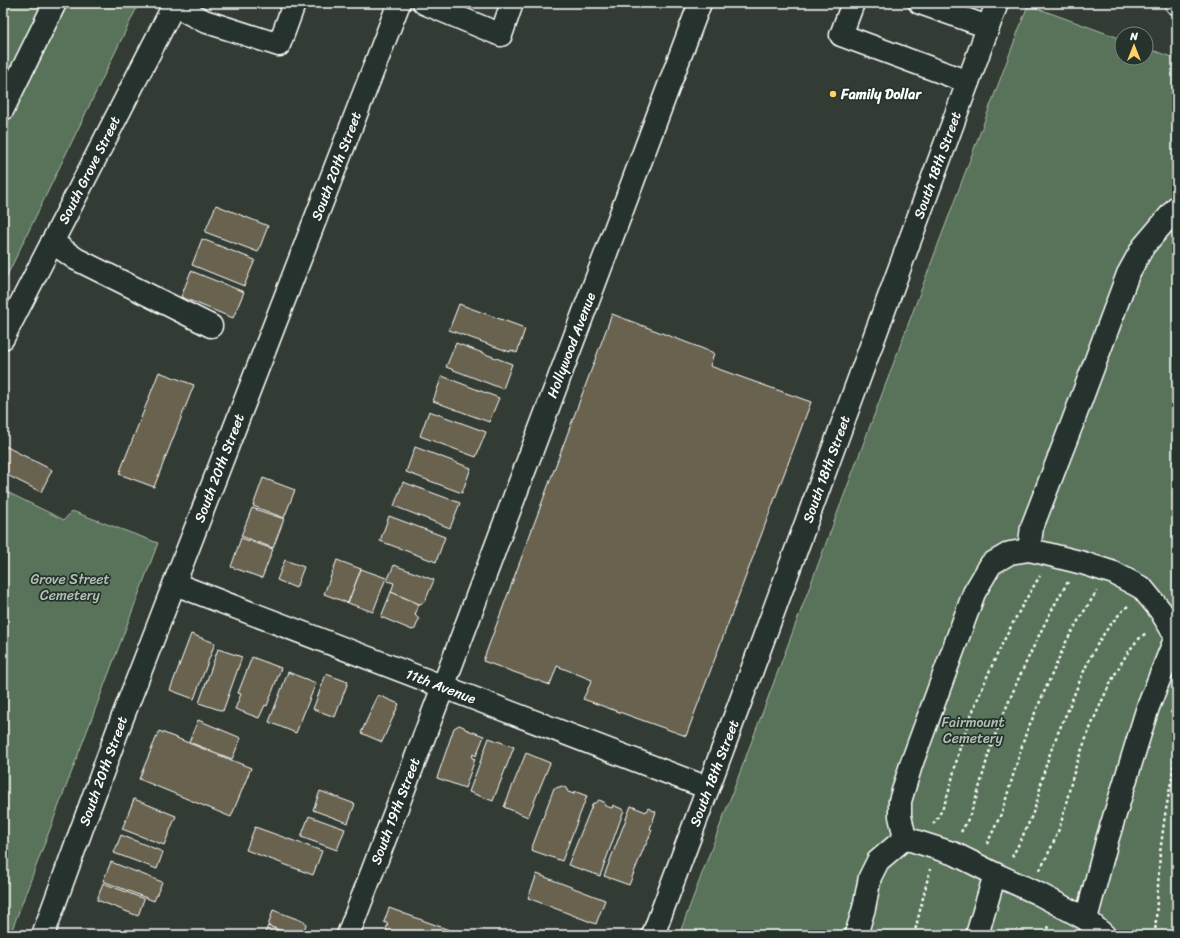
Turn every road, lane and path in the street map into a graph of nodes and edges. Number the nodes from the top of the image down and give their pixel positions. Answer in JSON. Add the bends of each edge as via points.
{"nodes":[{"id":1,"x":55,"y":3,"type":"edge"},
{"id":2,"x":399,"y":3,"type":"edge"},
{"id":3,"x":424,"y":3,"type":"edge"},
{"id":4,"x":512,"y":3,"type":"edge"},
{"id":5,"x":700,"y":3,"type":"edge"},
{"id":6,"x":853,"y":3,"type":"edge"},
{"id":7,"x":920,"y":3,"type":"edge"},
{"id":8,"x":997,"y":3,"type":"edge"},
{"id":9,"x":175,"y":4,"type":"edge"},
{"id":10,"x":294,"y":4,"type":"edge"},
{"id":11,"x":988,"y":26,"type":"junction"},
{"id":12,"x":968,"y":82,"type":"junction"},
{"id":13,"x":3,"y":109,"type":"edge"},
{"id":14,"x":1177,"y":208,"type":"edge"},
{"id":15,"x":52,"y":242,"type":"junction"},
{"id":16,"x":211,"y":326,"type":"dead end"},
{"id":17,"x":3,"y":338,"type":"edge"},
{"id":18,"x":1029,"y":550,"type":"junction"},
{"id":19,"x":1042,"y":571,"type":"dead end"},
{"id":20,"x":1069,"y":581,"type":"dead end"},
{"id":21,"x":174,"y":584,"type":"junction"},
{"id":22,"x":1100,"y":587,"type":"dead end"},
{"id":23,"x":1132,"y":602,"type":"dead end"},
{"id":24,"x":1149,"y":632,"type":"dead end"},
{"id":25,"x":1177,"y":637,"type":"edge"},
{"id":26,"x":443,"y":687,"type":"junction"},
{"id":27,"x":1177,"y":727,"type":"edge"},
{"id":28,"x":708,"y":788,"type":"junction"},
{"id":29,"x":932,"y":826,"type":"dead end"},
{"id":30,"x":958,"y":837,"type":"dead end"},
{"id":31,"x":905,"y":838,"type":"junction"},
{"id":32,"x":986,"y":846,"type":"dead end"},
{"id":33,"x":930,"y":868,"type":"dead end"},
{"id":34,"x":1002,"y":868,"type":"junction"},
{"id":35,"x":1038,"y":874,"type":"dead end"},
{"id":36,"x":1086,"y":919,"type":"junction"},
{"id":37,"x":43,"y":935,"type":"edge"},
{"id":38,"x":348,"y":935,"type":"edge"},
{"id":39,"x":653,"y":935,"type":"edge"},
{"id":40,"x":856,"y":935,"type":"edge"},
{"id":41,"x":914,"y":935,"type":"edge"},
{"id":42,"x":977,"y":935,"type":"edge"},
{"id":43,"x":1104,"y":935,"type":"edge"},
{"id":44,"x":1155,"y":935,"type":"edge"}],
"edges":[{"from":1,"to":13,"type":"street"},
{"from":2,"to":21,"type":"street","name":"South 20th Street"},
{"from":3,"to":4,"type":"street","via":[[501,35]]},
{"from":5,"to":26,"type":"street","name":"Hollywood Avenue"},
{"from":6,"to":12,"type":"street","via":[[841,35]]},
{"from":7,"to":11,"type":"street"},
{"from":8,"to":11,"type":"street","name":"South 18th Street"},
{"from":9,"to":10,"type":"street","via":[[204,21],[279,45]]},
{"from":9,"to":15,"type":"street","name":"South Grove Street"},
{"from":11,"to":12,"type":"street","name":"South 18th Street"},
{"from":12,"to":28,"type":"street","name":"South 18th Street"},
{"from":14,"to":18,"type":"street","via":[[1143,247],[1128,274],[1032,527]]},
{"from":15,"to":16,"type":"street","via":[[76,258]]},
{"from":15,"to":17,"type":"street","name":"South Grove Street"},
{"from":18,"to":25,"type":"street","via":[[1114,573],[1142,588]]},
{"from":18,"to":31,"type":"street","via":[[1010,553],[991,564],[974,593],[900,801],[900,816]]},
{"from":19,"to":29,"type":"path","via":[[1015,617],[988,677],[962,743],[943,807]]},
{"from":20,"to":30,"type":"path","via":[[1041,632],[1002,717],[972,810]]},
{"from":21,"to":26,"type":"street","name":"11th Avenue"},
{"from":21,"to":37,"type":"street","name":"South 20th Street"},
{"from":22,"to":32,"type":"path","via":[[1066,642],[1026,734],[1002,812]]},
{"from":23,"to":34,"type":"path","via":[[1110,625],[1088,664],[1056,739],[1034,811],[1024,834]]},
{"from":24,"to":35,"type":"path","via":[[1132,646],[1108,688],[1086,736],[1060,826]]},
{"from":25,"to":36,"type":"street","via":[[1148,707]]},
{"from":26,"to":28,"type":"street","name":"11th Avenue"},
{"from":26,"to":38,"type":"street","name":"South 19th Street"},
{"from":27,"to":44,"type":"path","via":[[1160,853]]},
{"from":28,"to":39,"type":"street","name":"South 18th Street"},
{"from":31,"to":34,"type":"street"},
{"from":31,"to":40,"type":"street","via":[[878,860],[870,878]]},
{"from":33,"to":41,"type":"path"},
{"from":34,"to":36,"type":"street","via":[[1037,893]]},
{"from":34,"to":42,"type":"street"},
{"from":36,"to":43,"type":"street"}]}
